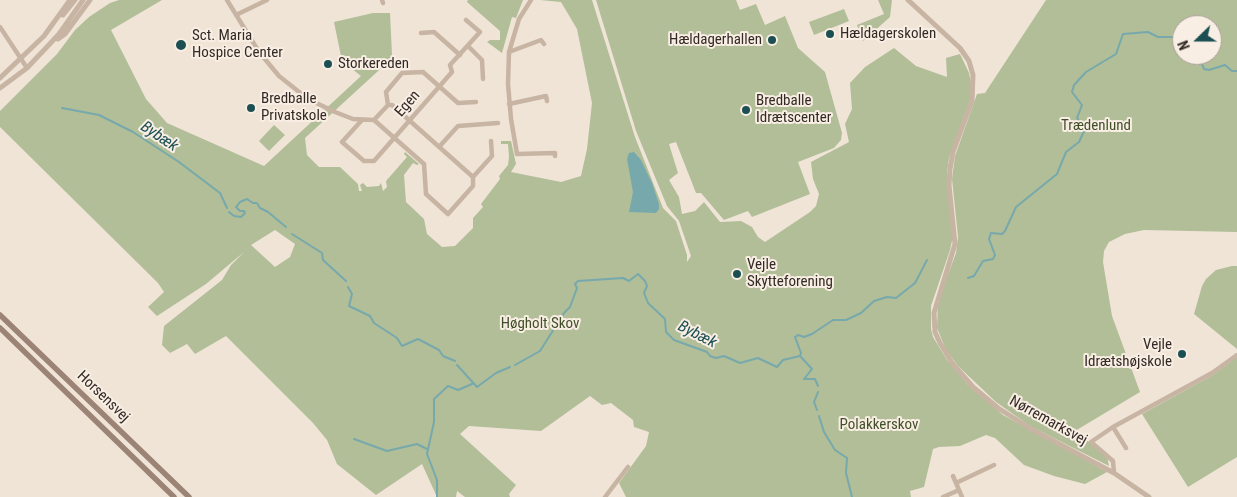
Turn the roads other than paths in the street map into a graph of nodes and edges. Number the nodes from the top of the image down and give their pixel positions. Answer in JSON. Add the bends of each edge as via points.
{"nodes":[{"id":1,"x":70,"y":0,"type":"edge"},
{"id":2,"x":75,"y":0,"type":"edge"},
{"id":3,"x":83,"y":0,"type":"edge"},
{"id":4,"x":90,"y":0,"type":"edge"},
{"id":5,"x":227,"y":0,"type":"edge"},
{"id":6,"x":267,"y":0,"type":"edge"},
{"id":7,"x":531,"y":0,"type":"edge"},
{"id":8,"x":908,"y":0,"type":"edge"},
{"id":9,"x":236,"y":15,"type":"junction"},
{"id":10,"x":466,"y":20,"type":"dead end"},
{"id":11,"x":0,"y":27,"type":"edge"},
{"id":12,"x":421,"y":33,"type":"dead end"},
{"id":13,"x":44,"y":36,"type":"junction"},
{"id":14,"x":51,"y":42,"type":"junction"},
{"id":15,"x":544,"y":44,"type":"dead end"},
{"id":16,"x":468,"y":46,"type":"junction"},
{"id":17,"x":509,"y":52,"type":"junction"},
{"id":18,"x":460,"y":55,"type":"junction"},
{"id":19,"x":21,"y":60,"type":"junction"},
{"id":20,"x":27,"y":68,"type":"junction"},
{"id":21,"x":0,"y":78,"type":"edge"},
{"id":22,"x":483,"y":79,"type":"dead end"},
{"id":23,"x":440,"y":86,"type":"junction"},
{"id":24,"x":0,"y":88,"type":"edge"},
{"id":25,"x":547,"y":101,"type":"dead end"},
{"id":26,"x":476,"y":102,"type":"dead end"},
{"id":27,"x":509,"y":104,"type":"junction"},
{"id":28,"x":388,"y":105,"type":"junction"},
{"id":29,"x":362,"y":120,"type":"junction"},
{"id":30,"x":374,"y":120,"type":"junction"},
{"id":31,"x":410,"y":121,"type":"junction"},
{"id":32,"x":498,"y":123,"type":"dead end"},
{"id":33,"x":395,"y":138,"type":"junction"},
{"id":34,"x":491,"y":141,"type":"dead end"},
{"id":35,"x":439,"y":147,"type":"junction"},
{"id":36,"x":555,"y":156,"type":"dead end"},
{"id":37,"x":473,"y":177,"type":"junction"},
{"id":38,"x":0,"y":315,"type":"edge"},
{"id":39,"x":0,"y":328,"type":"edge"},
{"id":40,"x":1237,"y":356,"type":"edge"},
{"id":41,"x":1113,"y":427,"type":"junction"},
{"id":42,"x":1126,"y":448,"type":"dead end"},
{"id":43,"x":994,"y":465,"type":"dead end"},
{"id":44,"x":628,"y":467,"type":"dead end"},
{"id":45,"x":1114,"y":473,"type":"junction"},
{"id":46,"x":953,"y":476,"type":"dead end"},
{"id":47,"x":956,"y":483,"type":"junction"},
{"id":48,"x":959,"y":490,"type":"junction"},
{"id":49,"x":174,"y":497,"type":"edge"},
{"id":50,"x":189,"y":497,"type":"edge"},
{"id":51,"x":605,"y":497,"type":"edge"},
{"id":52,"x":943,"y":497,"type":"edge"},
{"id":53,"x":962,"y":497,"type":"edge"},
{"id":54,"x":1149,"y":497,"type":"edge"}],
"edges":[{"from":1,"to":13,"type":"street"},
{"from":2,"to":13,"type":"street","via":[[50,33]]},
{"from":3,"to":14,"type":"street"},
{"from":4,"to":14,"type":"street","via":[[65,34]]},
{"from":5,"to":9,"type":"street"},
{"from":6,"to":9,"type":"street"},
{"from":7,"to":17,"type":"street","via":[[519,19]]},
{"from":8,"to":45,"type":"street","name":"Nørremarksvej","via":[[960,48],[973,75],[972,101],[950,169],[955,244],[934,313],[935,332],[952,363],[998,408]]},
{"from":9,"to":29,"type":"street","via":[[259,52],[279,76],[308,99]]},
{"from":10,"to":16,"type":"street","via":[[480,32]]},
{"from":11,"to":19,"type":"street"},
{"from":12,"to":18,"type":"street","via":[[434,32]]},
{"from":13,"to":19,"type":"street"},
{"from":14,"to":20,"type":"street"},
{"from":15,"to":17,"type":"street","via":[[542,40]]},
{"from":16,"to":18,"type":"street","name":"Egen"},
{"from":16,"to":22,"type":"street","via":[[482,60]]},
{"from":17,"to":27,"type":"street"},
{"from":18,"to":23,"type":"street","name":"Egen","via":[[450,65],[452,72]]},
{"from":19,"to":20,"type":"street"},
{"from":19,"to":21,"type":"street"},
{"from":20,"to":24,"type":"street"},
{"from":23,"to":26,"type":"street","name":"Egen","via":[[458,103]]},
{"from":23,"to":28,"type":"street","via":[[423,72],[402,73],[386,92]]},
{"from":23,"to":31,"type":"street","name":"Egen"},
{"from":25,"to":27,"type":"street","via":[[546,96]]},
{"from":27,"to":36,"type":"street","via":[[517,154],[555,153]]},
{"from":28,"to":30,"type":"street"},
{"from":28,"to":31,"type":"street"},
{"from":29,"to":30,"type":"street"},
{"from":29,"to":33,"type":"street","name":"Egen","via":[[342,142],[364,161],[374,161]]},
{"from":30,"to":33,"type":"street"},
{"from":31,"to":33,"type":"street","name":"Egen"},
{"from":31,"to":35,"type":"street"},
{"from":32,"to":35,"type":"street","via":[[458,126]]},
{"from":33,"to":37,"type":"street","via":[[424,164],[426,194],[448,214],[473,186]]},
{"from":34,"to":37,"type":"street","via":[[492,156]]},
{"from":35,"to":37,"type":"street"},
{"from":38,"to":50,"type":"main road","name":"Horsensvej"},
{"from":39,"to":49,"type":"main road","name":"Horsensvej"},
{"from":40,"to":41,"type":"street"},
{"from":41,"to":42,"type":"street"},
{"from":41,"to":45,"type":"street","via":[[1091,442],[1110,457]]},
{"from":43,"to":47,"type":"street"},
{"from":44,"to":51,"type":"street"},
{"from":45,"to":54,"type":"street","name":"Nørremarksvej"},
{"from":46,"to":47,"type":"street"},
{"from":47,"to":48,"type":"street"},
{"from":48,"to":52,"type":"street"},
{"from":48,"to":53,"type":"street"}]}
